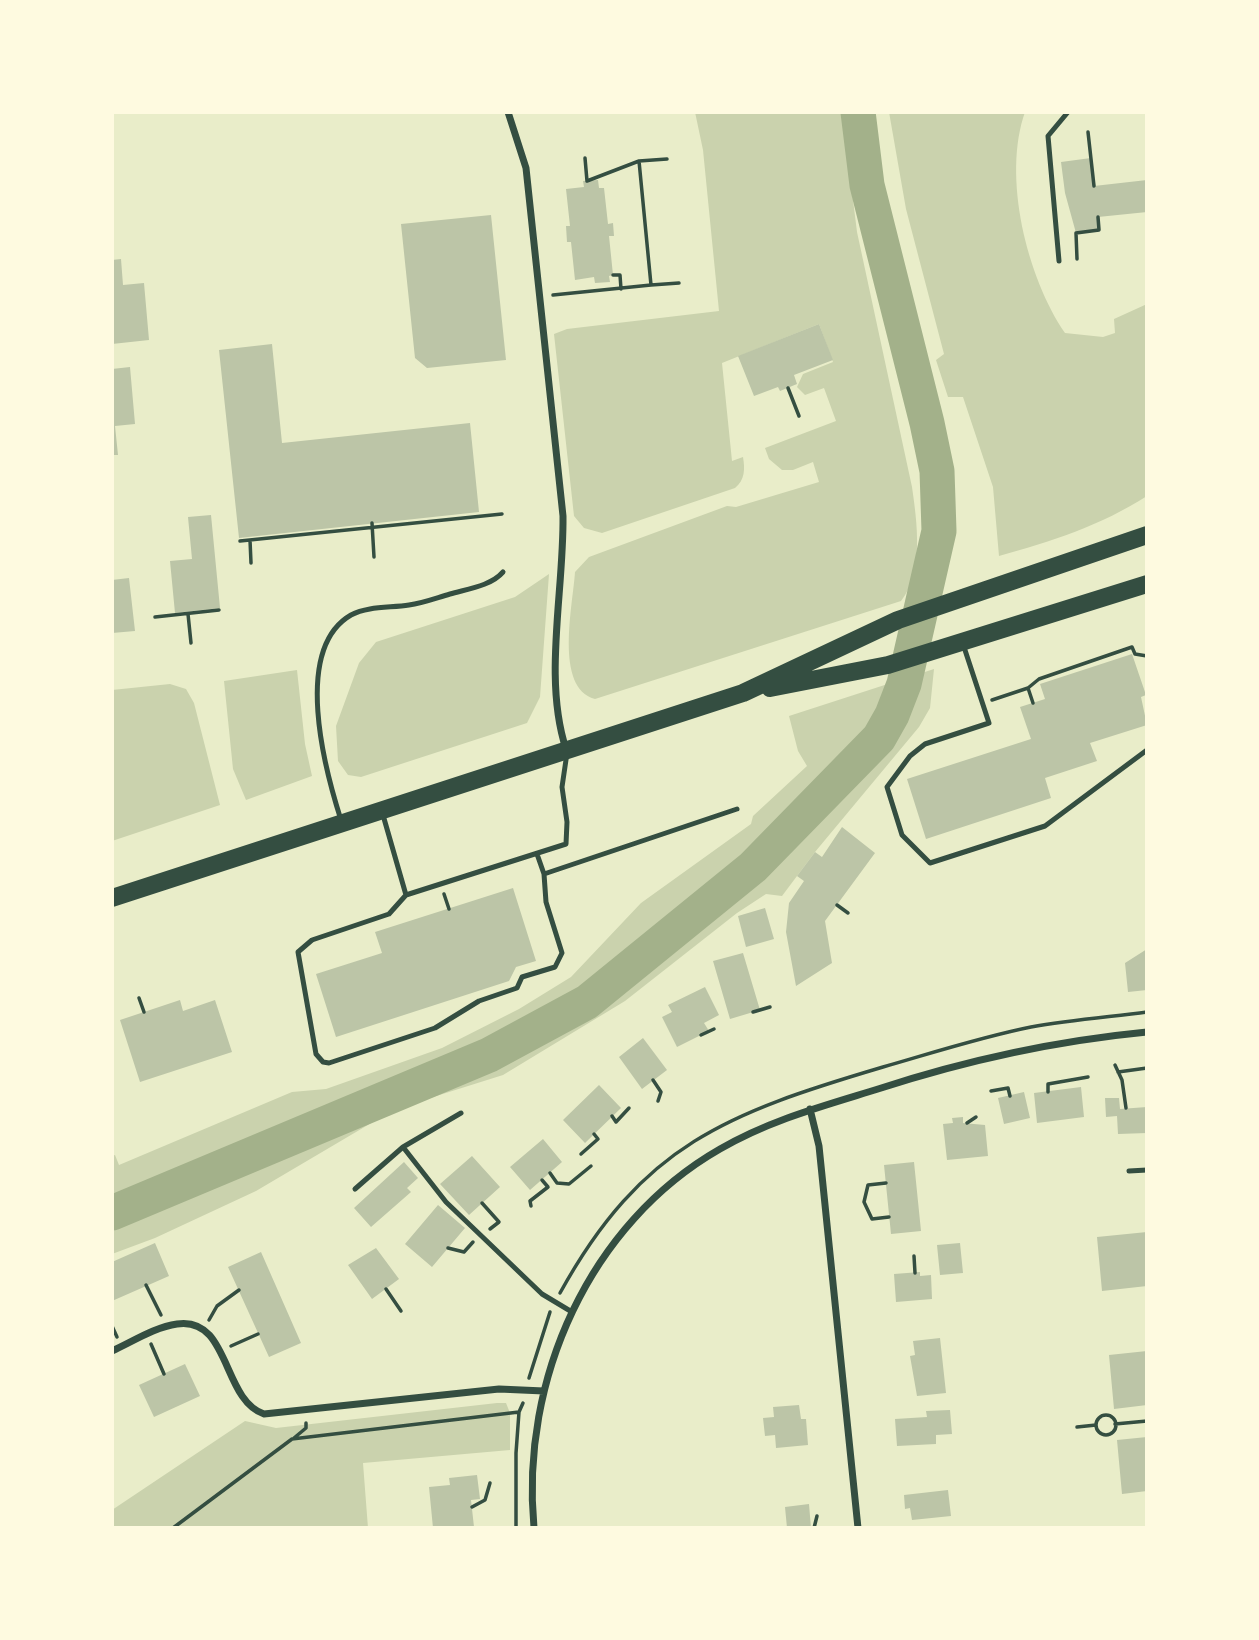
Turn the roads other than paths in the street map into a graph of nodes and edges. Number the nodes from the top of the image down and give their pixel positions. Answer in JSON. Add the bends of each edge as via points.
{"nodes":[{"id":1,"x":508,"y":112,"type":"edge"},
{"id":2,"x":1068,"y":112,"type":"edge"},
{"id":3,"x":1059,"y":261,"type":"dead end"},
{"id":4,"x":1144,"y":532,"type":"edge"},
{"id":5,"x":503,"y":572,"type":"dead end"},
{"id":6,"x":1147,"y":584,"type":"edge"},
{"id":7,"x":962,"y":641,"type":"junction"},
{"id":8,"x":743,"y":693,"type":"junction"},
{"id":9,"x":1147,"y":750,"type":"edge"},
{"id":10,"x":567,"y":751,"type":"junction"},
{"id":11,"x":737,"y":809,"type":"dead end"},
{"id":12,"x":382,"y":812,"type":"junction"},
{"id":13,"x":342,"y":825,"type":"junction"},
{"id":14,"x":537,"y":854,"type":"junction"},
{"id":15,"x":544,"y":874,"type":"junction"},
{"id":16,"x":407,"y":895,"type":"junction"},
{"id":17,"x":112,"y":898,"type":"edge"},
{"id":18,"x":1147,"y":1032,"type":"edge"},
{"id":19,"x":810,"y":1109,"type":"junction"},
{"id":20,"x":461,"y":1113,"type":"dead end"},
{"id":21,"x":403,"y":1147,"type":"junction"},
{"id":22,"x":1147,"y":1170,"type":"edge"},
{"id":23,"x":1129,"y":1171,"type":"dead end"},
{"id":24,"x":355,"y":1189,"type":"dead end"},
{"id":25,"x":572,"y":1312,"type":"junction"},
{"id":26,"x":112,"y":1351,"type":"edge"},
{"id":27,"x":544,"y":1391,"type":"junction"},
{"id":28,"x":534,"y":1528,"type":"edge"},
{"id":29,"x":858,"y":1528,"type":"edge"}],
"edges":[{"from":1,"to":10,"type":"street","via":[[526,168],[563,516],[554,695]]},
{"from":2,"to":3,"type":"lane","via":[[1048,136]]},
{"from":4,"to":8,"type":"highway","via":[[898,620]]},
{"from":5,"to":13,"type":"lane","via":[[490,582],[428,601],[357,612],[336,628],[319,673],[317,715]]},
{"from":6,"to":7,"type":"highway"},
{"from":7,"to":8,"type":"highway","via":[[888,665]]},
{"from":7,"to":9,"type":"lane","via":[[989,723],[925,744],[887,787],[902,835],[930,863],[1045,826]]},
{"from":8,"to":10,"type":"highway"},
{"from":10,"to":12,"type":"highway"},
{"from":10,"to":14,"type":"lane","via":[[562,787],[566,845]]},
{"from":11,"to":15,"type":"lane"},
{"from":12,"to":13,"type":"highway"},
{"from":12,"to":16,"type":"lane"},
{"from":13,"to":17,"type":"highway"},
{"from":14,"to":15,"type":"lane"},
{"from":14,"to":16,"type":"lane"},
{"from":15,"to":16,"type":"lane","via":[[546,902],[562,953],[555,967],[522,977],[517,988],[479,1001],[435,1028],[323,1062],[316,1054],[298,952],[312,940],[389,914]]},
{"from":18,"to":19,"type":"street","via":[[1055,1042],[987,1056]]},
{"from":19,"to":25,"type":"street","via":[[720,1149],[662,1189],[603,1256]]},
{"from":19,"to":29,"type":"street","via":[[818,1146]]},
{"from":20,"to":21,"type":"lane"},
{"from":21,"to":24,"type":"lane"},
{"from":21,"to":25,"type":"lane","via":[[446,1202],[542,1294]]},
{"from":22,"to":23,"type":"lane"},
{"from":25,"to":27,"type":"street"},
{"from":26,"to":27,"type":"street","via":[[167,1327],[187,1324],[206,1331],[242,1399],[264,1414],[499,1389]]},
{"from":27,"to":28,"type":"street","via":[[535,1453]]}]}
